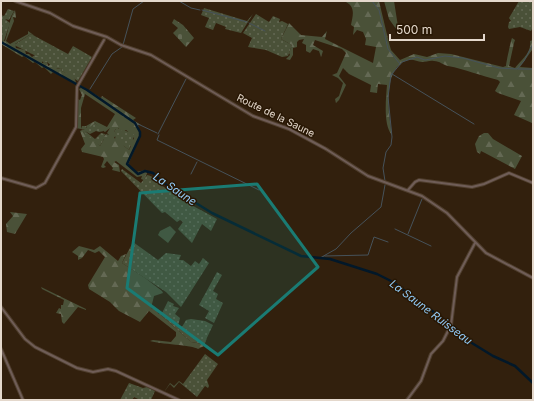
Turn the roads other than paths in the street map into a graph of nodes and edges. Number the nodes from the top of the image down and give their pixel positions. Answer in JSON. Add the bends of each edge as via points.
{"nodes":[{"id":1,"x":15,"y":1,"type":"edge"},
{"id":2,"x":106,"y":39,"type":"junction"},
{"id":3,"x":1,"y":178,"type":"edge"},
{"id":4,"x":533,"y":183,"type":"edge"},
{"id":5,"x":409,"y":191,"type":"junction"},
{"id":6,"x":476,"y":244,"type":"junction"},
{"id":7,"x":533,"y":278,"type":"edge"},
{"id":8,"x":1,"y":307,"type":"edge"},
{"id":9,"x":1,"y":349,"type":"edge"},
{"id":10,"x":23,"y":400,"type":"edge"},
{"id":11,"x":179,"y":400,"type":"edge"},
{"id":12,"x":406,"y":400,"type":"edge"}],
"edges":[{"from":1,"to":2,"type":"street","name":"Route de la Saune","via":[[50,13]]},
{"from":2,"to":3,"type":"street","via":[[79,83],[76,126],[44,184],[34,188]]},
{"from":2,"to":5,"type":"street","name":"Route de la Saune","via":[[160,60],[248,113],[292,130],[366,175]]},
{"from":4,"to":5,"type":"street","via":[[508,173],[476,186],[419,180]]},
{"from":5,"to":6,"type":"street","name":"Route de la Saune","via":[[438,206]]},
{"from":6,"to":7,"type":"street","name":"Route de la Saune","via":[[491,256]]},
{"from":6,"to":12,"type":"street","via":[[458,276],[452,323],[443,341],[431,354],[421,381]]},
{"from":8,"to":11,"type":"street","via":[[24,339],[38,349],[77,368],[93,372],[114,370]]},
{"from":9,"to":10,"type":"street"}]}
